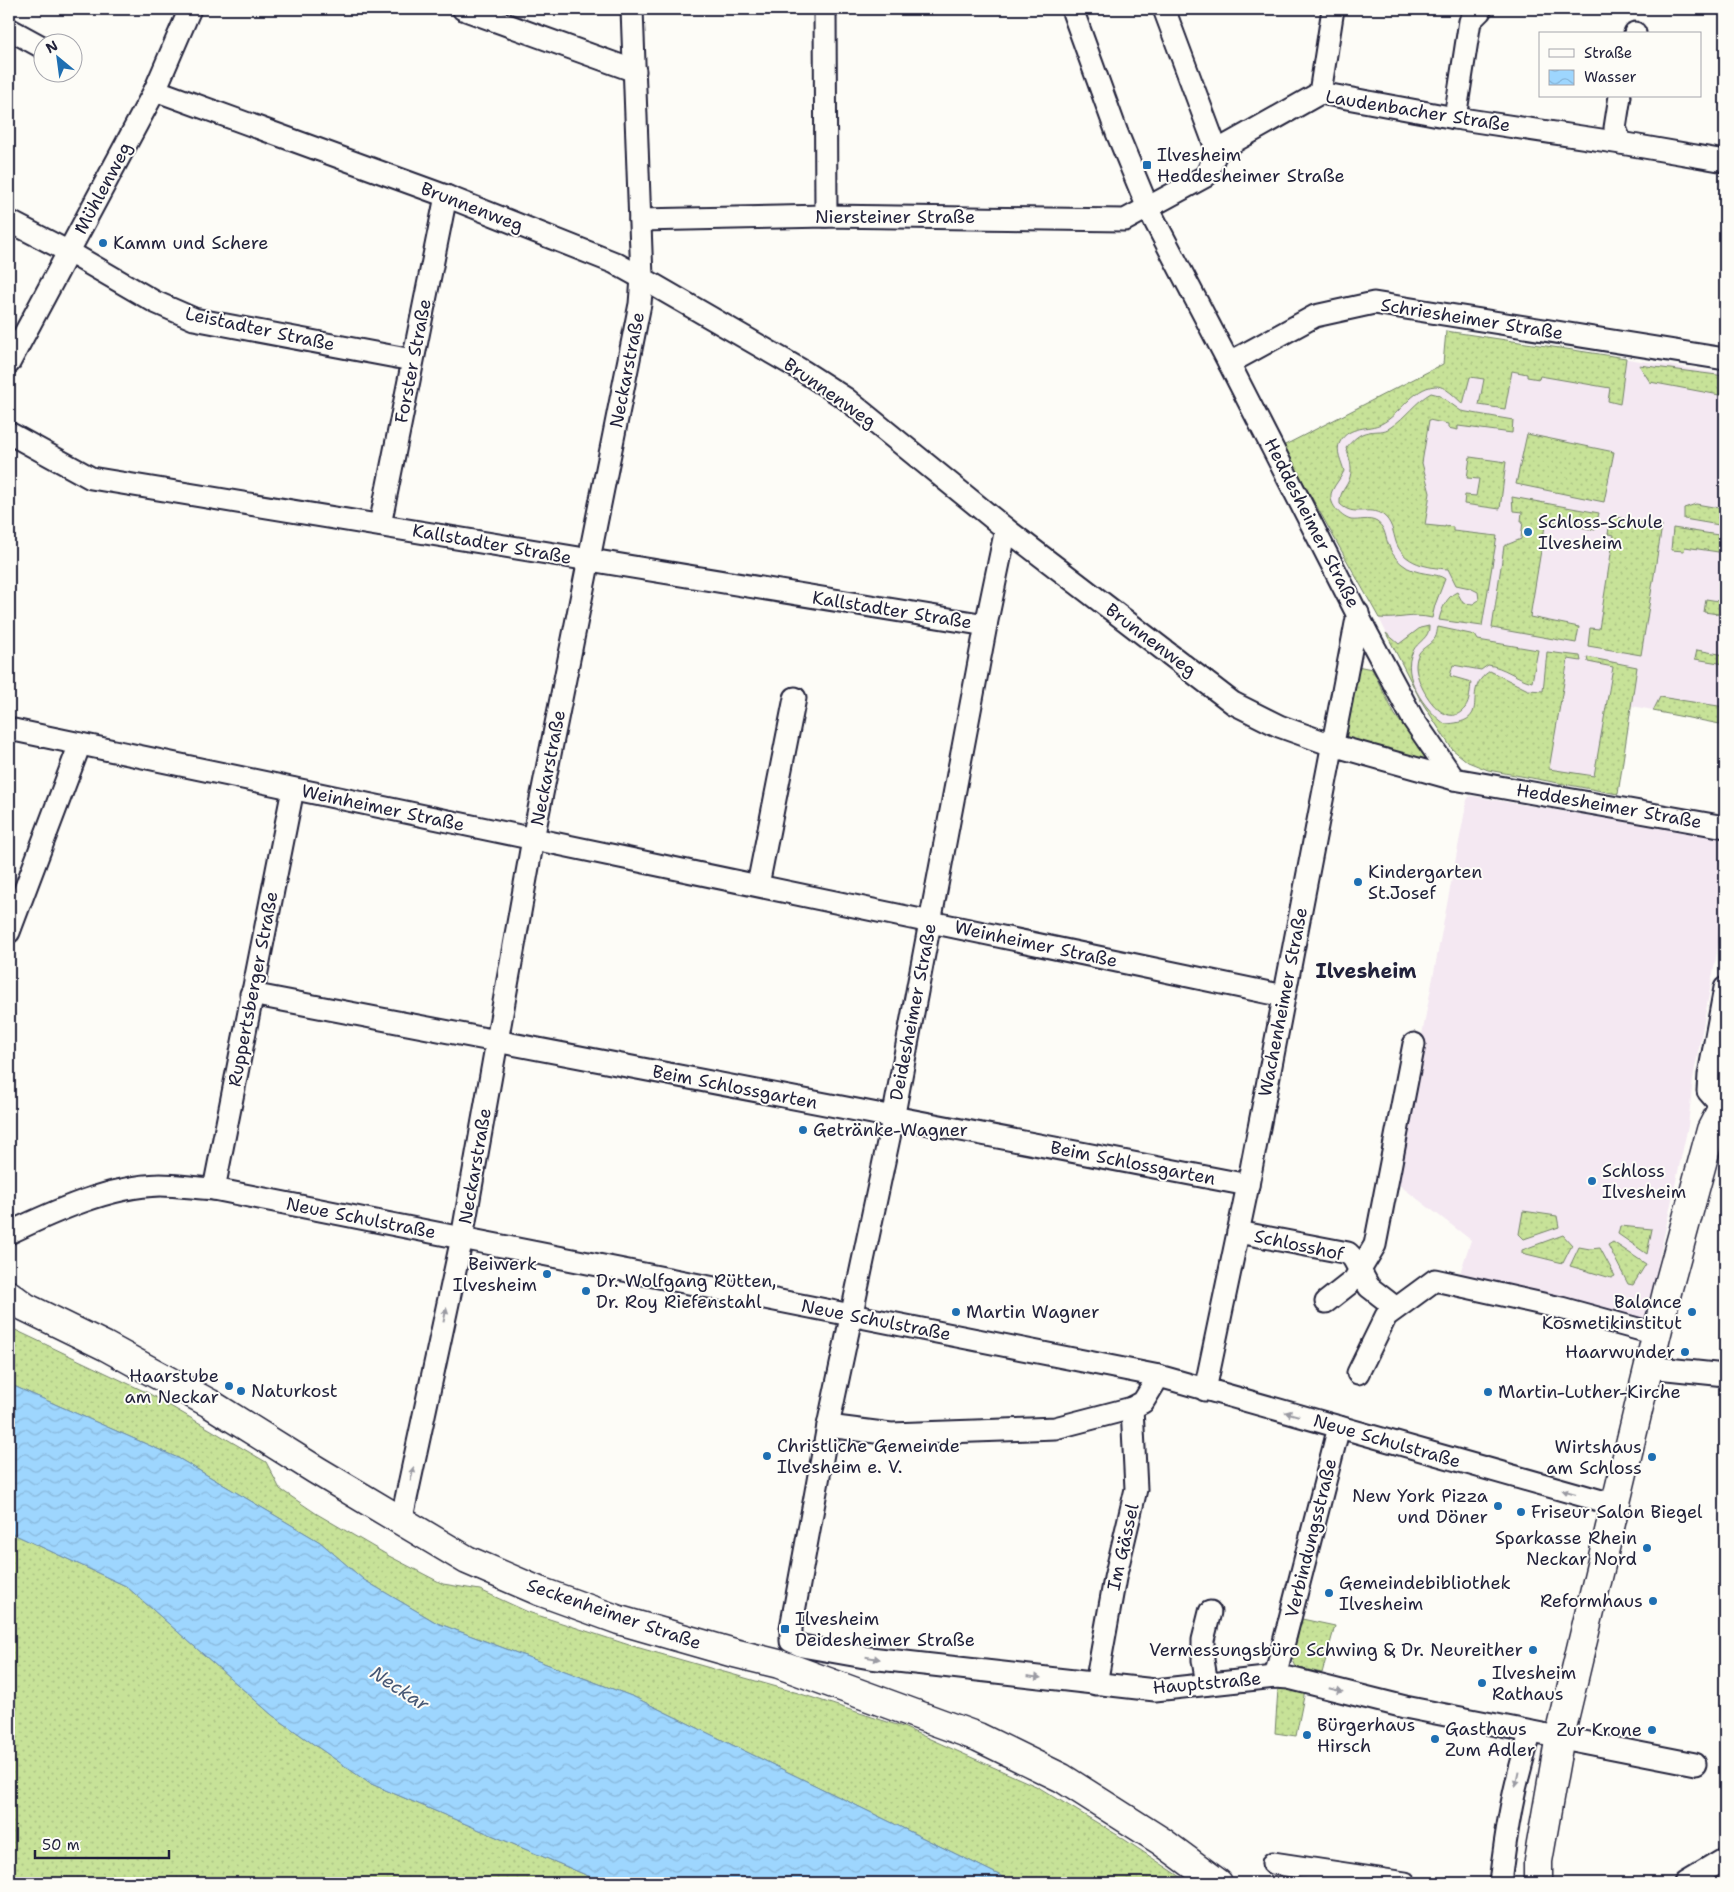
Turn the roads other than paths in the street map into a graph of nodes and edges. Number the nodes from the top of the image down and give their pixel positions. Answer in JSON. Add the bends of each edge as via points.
{"nodes":[{"id":1,"x":190,"y":9,"type":"edge"},
{"id":2,"x":463,"y":9,"type":"edge"},
{"id":3,"x":632,"y":9,"type":"edge"},
{"id":4,"x":825,"y":9,"type":"edge"},
{"id":5,"x":1072,"y":9,"type":"edge"},
{"id":6,"x":1164,"y":9,"type":"edge"},
{"id":7,"x":1333,"y":9,"type":"edge"},
{"id":8,"x":1480,"y":11,"type":"dead end"},
{"id":9,"x":9,"y":29,"type":"edge"},
{"id":10,"x":32,"y":42,"type":"edge"},
{"id":11,"x":634,"y":70,"type":"junction"},
{"id":12,"x":155,"y":90,"type":"junction"},
{"id":13,"x":1320,"y":93,"type":"junction"},
{"id":14,"x":1620,"y":98,"type":"edge"},
{"id":15,"x":1455,"y":118,"type":"junction"},
{"id":16,"x":1621,"y":143,"type":"junction"},
{"id":17,"x":1217,"y":151,"type":"junction"},
{"id":18,"x":1725,"y":161,"type":"edge"},
{"id":19,"x":446,"y":196,"type":"junction"},
{"id":20,"x":1148,"y":208,"type":"junction"},
{"id":21,"x":826,"y":216,"type":"junction"},
{"id":22,"x":640,"y":220,"type":"junction"},
{"id":23,"x":9,"y":221,"type":"edge"},
{"id":24,"x":69,"y":252,"type":"junction"},
{"id":25,"x":642,"y":278,"type":"junction"},
{"id":26,"x":1725,"y":359,"type":"edge"},
{"id":27,"x":412,"y":360,"type":"junction"},
{"id":28,"x":9,"y":363,"type":"edge"},
{"id":29,"x":1229,"y":363,"type":"junction"},
{"id":30,"x":9,"y":433,"type":"edge"},
{"id":31,"x":380,"y":525,"type":"junction"},
{"id":32,"x":1006,"y":529,"type":"junction"},
{"id":33,"x":589,"y":561,"type":"junction"},
{"id":34,"x":1358,"y":613,"type":"junction"},
{"id":35,"x":986,"y":625,"type":"junction"},
{"id":36,"x":795,"y":698,"type":"dead end"},
{"id":37,"x":9,"y":729,"type":"edge"},
{"id":38,"x":80,"y":744,"type":"junction"},
{"id":39,"x":1332,"y":745,"type":"junction"},
{"id":40,"x":1454,"y":779,"type":"junction"},
{"id":41,"x":293,"y":789,"type":"junction"},
{"id":42,"x":1725,"y":828,"type":"edge"},
{"id":43,"x":533,"y":839,"type":"junction"},
{"id":44,"x":758,"y":885,"type":"junction"},
{"id":45,"x":16,"y":889,"type":"edge"},
{"id":46,"x":930,"y":922,"type":"junction"},
{"id":47,"x":9,"y":932,"type":"edge"},
{"id":48,"x":1725,"y":988,"type":"edge"},
{"id":49,"x":252,"y":994,"type":"junction"},
{"id":50,"x":1284,"y":996,"type":"junction"},
{"id":51,"x":497,"y":1040,"type":"junction"},
{"id":52,"x":1414,"y":1044,"type":"dead end"},
{"id":53,"x":1721,"y":1118,"type":"edge"},
{"id":54,"x":893,"y":1119,"type":"junction"},
{"id":55,"x":1248,"y":1185,"type":"junction"},
{"id":56,"x":214,"y":1189,"type":"junction"},
{"id":57,"x":1238,"y":1232,"type":"junction"},
{"id":58,"x":9,"y":1233,"type":"edge"},
{"id":59,"x":462,"y":1238,"type":"junction"},
{"id":60,"x":1359,"y":1270,"type":"junction"},
{"id":61,"x":14,"y":1302,"type":"edge"},
{"id":62,"x":1326,"y":1302,"type":"dead end"},
{"id":63,"x":1396,"y":1308,"type":"junction"},
{"id":64,"x":852,"y":1315,"type":"junction"},
{"id":65,"x":1656,"y":1334,"type":"junction"},
{"id":66,"x":1648,"y":1367,"type":"junction"},
{"id":67,"x":1358,"y":1373,"type":"dead end"},
{"id":68,"x":1159,"y":1376,"type":"junction"},
{"id":69,"x":1725,"y":1376,"type":"edge"},
{"id":70,"x":1205,"y":1390,"type":"junction"},
{"id":71,"x":1132,"y":1408,"type":"junction"},
{"id":72,"x":828,"y":1426,"type":"junction"},
{"id":73,"x":1339,"y":1427,"type":"junction"},
{"id":74,"x":1616,"y":1505,"type":"junction"},
{"id":75,"x":401,"y":1522,"type":"junction"},
{"id":76,"x":1210,"y":1612,"type":"dead end"},
{"id":77,"x":791,"y":1641,"type":"joint"},
{"id":78,"x":1275,"y":1677,"type":"junction"},
{"id":79,"x":1096,"y":1684,"type":"junction"},
{"id":80,"x":1206,"y":1684,"type":"junction"},
{"id":81,"x":1530,"y":1732,"type":"junction"},
{"id":82,"x":1560,"y":1736,"type":"junction"},
{"id":83,"x":1695,"y":1764,"type":"dead end"},
{"id":84,"x":1725,"y":1859,"type":"edge"},
{"id":85,"x":1273,"y":1863,"type":"dead end"},
{"id":86,"x":1218,"y":1883,"type":"edge"},
{"id":87,"x":1405,"y":1883,"type":"edge"},
{"id":88,"x":1500,"y":1883,"type":"edge"},
{"id":89,"x":1538,"y":1883,"type":"edge"},
{"id":90,"x":1685,"y":1883,"type":"edge"}],
"edges":[{"from":1,"to":12,"type":"street","name":"Mühlenweg"},
{"from":2,"to":11,"type":"street"},
{"from":3,"to":11,"type":"street","name":"Neckarstraße"},
{"from":4,"to":21,"type":"street"},
{"from":5,"to":20,"type":"street","name":"Heddesheimer Straße"},
{"from":6,"to":17,"type":"street"},
{"from":7,"to":13,"type":"street"},
{"from":8,"to":15,"type":"street","via":[[1470,21]]},
{"from":9,"to":10,"type":"street"},
{"from":11,"to":22,"type":"street","name":"Neckarstraße"},
{"from":12,"to":19,"type":"street","name":"Brunnenweg"},
{"from":12,"to":24,"type":"street","name":"Mühlenweg"},
{"from":13,"to":15,"type":"street","name":"Laudenbacher Straße"},
{"from":13,"to":17,"type":"street","name":"Laudenbacher Straße"},
{"from":14,"to":16,"type":"street","via":[[1615,128]]},
{"from":15,"to":16,"type":"street","name":"Laudenbacher Straße"},
{"from":16,"to":18,"type":"street","name":"Laudenbacher Straße"},
{"from":17,"to":20,"type":"street","via":[[1206,176]]},
{"from":19,"to":25,"type":"street","name":"Brunnenweg","via":[[616,263]]},
{"from":19,"to":27,"type":"street","name":"Forster Straße"},
{"from":20,"to":21,"type":"street","name":"Niersteiner Straße","via":[[1125,220]]},
{"from":20,"to":29,"type":"street","name":"Heddesheimer Straße"},
{"from":21,"to":22,"type":"street","name":"Niersteiner Straße"},
{"from":22,"to":25,"type":"street","name":"Neckarstraße"},
{"from":23,"to":24,"type":"street","name":"Leistadter Straße"},
{"from":24,"to":27,"type":"street","name":"Leistadter Straße","via":[[155,302],[194,319]]},
{"from":24,"to":28,"type":"street","name":"Mühlenweg"},
{"from":25,"to":32,"type":"street","name":"Brunnenweg","via":[[845,398]]},
{"from":25,"to":33,"type":"street","name":"Neckarstraße","via":[[640,304]]},
{"from":26,"to":29,"type":"street","name":"Schriesheimer Straße","via":[[1374,303],[1315,316]]},
{"from":27,"to":31,"type":"street","name":"Forster Straße"},
{"from":29,"to":34,"type":"street","name":"Heddesheimer Straße"},
{"from":30,"to":31,"type":"street","name":"Kallstadter Straße","via":[[91,478]]},
{"from":31,"to":33,"type":"street","name":"Kallstadter Straße"},
{"from":32,"to":35,"type":"street","name":"Deidesheimer Straße"},
{"from":32,"to":39,"type":"street","name":"Brunnenweg","via":[[1233,703],[1278,726]]},
{"from":33,"to":35,"type":"street","name":"Kallstadter Straße"},
{"from":33,"to":43,"type":"street","name":"Neckarstraße"},
{"from":34,"to":39,"type":"street","name":"Wachenheimer Straße"},
{"from":34,"to":40,"type":"street","name":"Heddesheimer Straße","via":[[1413,719]]},
{"from":35,"to":46,"type":"street","name":"Deidesheimer Straße"},
{"from":36,"to":44,"type":"street"},
{"from":37,"to":38,"type":"street","name":"Weinheimer Straße"},
{"from":38,"to":41,"type":"street","name":"Weinheimer Straße"},
{"from":38,"to":45,"type":"street"},
{"from":39,"to":40,"type":"street","name":"Brunnenweg"},
{"from":39,"to":50,"type":"street","name":"Wachenheimer Straße"},
{"from":40,"to":42,"type":"street","name":"Heddesheimer Straße"},
{"from":41,"to":43,"type":"street","name":"Weinheimer Straße"},
{"from":41,"to":49,"type":"street","name":"Ruppertsberger Straße"},
{"from":43,"to":44,"type":"street","name":"Weinheimer Straße"},
{"from":43,"to":51,"type":"street","name":"Neckarstraße"},
{"from":44,"to":46,"type":"street","name":"Weinheimer Straße"},
{"from":45,"to":47,"type":"street"},
{"from":46,"to":50,"type":"street","name":"Weinheimer Straße"},
{"from":46,"to":54,"type":"street","name":"Deidesheimer Straße"},
{"from":48,"to":53,"type":"street","via":[[1708,1091]]},
{"from":49,"to":51,"type":"street","name":"Beim Schlossgarten"},
{"from":49,"to":56,"type":"street","name":"Ruppertsberger Straße"},
{"from":50,"to":55,"type":"street","name":"Wachenheimer Straße"},
{"from":51,"to":54,"type":"street","name":"Beim Schlossgarten"},
{"from":51,"to":59,"type":"street","name":"Neckarstraße"},
{"from":52,"to":60,"type":"street","via":[[1375,1244]]},
{"from":53,"to":65,"type":"main road"},
{"from":54,"to":55,"type":"street","name":"Beim Schlossgarten"},
{"from":54,"to":64,"type":"street","name":"Deidesheimer Straße"},
{"from":55,"to":57,"type":"street","name":"Wachenheimer Straße"},
{"from":56,"to":58,"type":"street","name":"Neue Schulstraße","via":[[159,1185],[113,1192],[74,1204]]},
{"from":56,"to":59,"type":"street","name":"Neue Schulstraße"},
{"from":57,"to":60,"type":"street","name":"Schlosshof","via":[[1348,1253]]},
{"from":57,"to":70,"type":"street","name":"Wachenheimer Straße"},
{"from":59,"to":64,"type":"street","name":"Neue Schulstraße"},
{"from":75,"to":59,"type":"street","name":"Neckarstraße","one_way":true},
{"from":60,"to":62,"type":"street","via":[[1354,1280]]},
{"from":60,"to":63,"type":"street","name":"Schlosshof","via":[[1368,1287]]},
{"from":61,"to":75,"type":"main road","name":"Seckenheimer Straße","via":[[209,1402]]},
{"from":63,"to":65,"type":"street","via":[[1434,1280],[1561,1308]]},
{"from":63,"to":67,"type":"street","via":[[1386,1316]]},
{"from":64,"to":68,"type":"street","name":"Neue Schulstraße"},
{"from":64,"to":72,"type":"street","name":"Deidesheimer Straße"},
{"from":65,"to":66,"type":"main road"},
{"from":66,"to":69,"type":"street"},
{"from":66,"to":74,"type":"main road"},
{"from":68,"to":70,"type":"street","name":"Neue Schulstraße"},
{"from":68,"to":71,"type":"street","via":[[1143,1402]]},
{"from":73,"to":70,"type":"street","name":"Neue Schulstraße","one_way":true},
{"from":71,"to":72,"type":"street","via":[[1055,1428],[891,1434]]},
{"from":71,"to":79,"type":"street","name":"Im Gässel","via":[[1136,1489],[1115,1578]]},
{"from":72,"to":77,"type":"street","name":"Deidesheimer Straße"},
{"from":74,"to":73,"type":"street","name":"Neue Schulstraße","one_way":true},
{"from":73,"to":78,"type":"street","name":"Verbindungsstraße"},
{"from":74,"to":82,"type":"main road"},
{"from":75,"to":86,"type":"main road","name":"Seckenheimer Straße","via":[[468,1560],[539,1592],[634,1625],[779,1664],[978,1737],[1062,1778],[1161,1841]]},
{"from":76,"to":80,"type":"street","via":[[1203,1640]]},
{"from":77,"to":79,"type":"street","name":"Hauptstraße","one_way":true,"via":[[802,1646],[870,1658]]},
{"from":78,"to":80,"type":"street","name":"Hauptstraße"},
{"from":78,"to":81,"type":"street","name":"Hauptstraße","one_way":true},
{"from":79,"to":80,"type":"street","name":"Hauptstraße","via":[[1155,1690]]},
{"from":81,"to":82,"type":"street","name":"Hauptstraße"},
{"from":81,"to":88,"type":"street","one_way":true,"via":[[1507,1825]]},
{"from":82,"to":83,"type":"street","name":"Hauptstraße"},
{"from":82,"to":89,"type":"main road","via":[[1538,1862]]},
{"from":84,"to":90,"type":"street"},
{"from":85,"to":87,"type":"street"}]}
